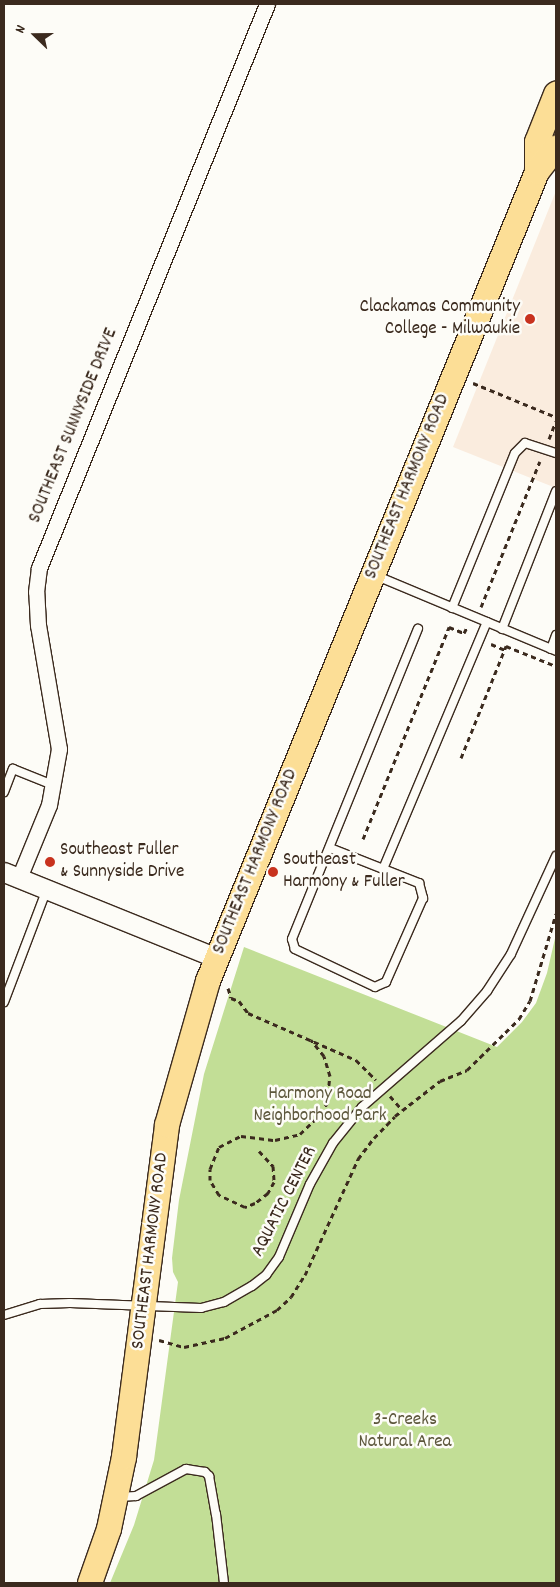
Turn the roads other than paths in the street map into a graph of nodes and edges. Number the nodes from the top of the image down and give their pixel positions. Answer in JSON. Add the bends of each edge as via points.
{"nodes":[{"id":1,"x":267,"y":4,"type":"edge"},
{"id":2,"x":556,"y":94,"type":"edge"},
{"id":3,"x":556,"y":148,"type":"edge"},
{"id":4,"x":537,"y":172,"type":"junction"},
{"id":5,"x":556,"y":453,"type":"edge"},
{"id":6,"x":556,"y":491,"type":"edge"},
{"id":7,"x":373,"y":574,"type":"junction"},
{"id":8,"x":452,"y":608,"type":"junction"},
{"id":9,"x":487,"y":622,"type":"junction"},
{"id":10,"x":502,"y":628,"type":"junction"},
{"id":11,"x":418,"y":629,"type":"dead end"},
{"id":12,"x":556,"y":635,"type":"edge"},
{"id":13,"x":554,"y":650,"type":"edge"},
{"id":14,"x":54,"y":786,"type":"junction"},
{"id":15,"x":4,"y":792,"type":"edge"},
{"id":16,"x":330,"y":848,"type":"junction"},
{"id":17,"x":556,"y":856,"type":"edge"},
{"id":18,"x":383,"y":869,"type":"junction"},
{"id":19,"x":12,"y":875,"type":"edge"},
{"id":20,"x":47,"y":889,"type":"junction"},
{"id":21,"x":217,"y":958,"type":"junction"},
{"id":22,"x":4,"y":1002,"type":"edge"},
{"id":23,"x":145,"y":1306,"type":"junction"},
{"id":24,"x":4,"y":1315,"type":"edge"},
{"id":25,"x":117,"y":1498,"type":"junction"},
{"id":26,"x":90,"y":1583,"type":"edge"},
{"id":27,"x":224,"y":1583,"type":"edge"}],
"edges":[{"from":1,"to":14,"type":"street","name":"SOUTHEAST SUNNYSIDE DRIVE","via":[[39,568],[36,592],[38,625],[59,749]]},
{"from":2,"to":4,"type":"main road","name":"SOUTHEAST HARMONY ROAD","via":[[537,142]]},
{"from":3,"to":4,"type":"main road","name":"SOUTHEAST HARMONY ROAD"},
{"from":4,"to":7,"type":"main road","name":"SOUTHEAST HARMONY ROAD"},
{"from":5,"to":8,"type":"lane","via":[[525,443],[515,453]]},
{"from":6,"to":10,"type":"lane"},
{"from":7,"to":8,"type":"lane"},
{"from":7,"to":21,"type":"main road","name":"SOUTHEAST HARMONY ROAD"},
{"from":8,"to":9,"type":"lane"},
{"from":9,"to":10,"type":"lane"},
{"from":9,"to":18,"type":"lane"},
{"from":10,"to":13,"type":"lane"},
{"from":11,"to":16,"type":"lane"},
{"from":12,"to":13,"type":"lane"},
{"from":14,"to":15,"type":"lane","via":[[13,769]]},
{"from":14,"to":19,"type":"street","name":"SOUTHEAST SUNNYSIDE DRIVE"},
{"from":16,"to":18,"type":"lane"},
{"from":16,"to":18,"type":"lane","via":[[292,939],[294,949],[375,987],[386,982],[423,898],[419,884]]},
{"from":17,"to":23,"type":"lane","name":"AQUATIC CENTER","via":[[511,954],[487,991],[461,1021],[362,1107],[333,1143],[310,1184],[290,1235],[266,1275],[240,1294],[201,1308]]},
{"from":19,"to":20,"type":"street"},
{"from":20,"to":21,"type":"street"},
{"from":20,"to":22,"type":"lane"},
{"from":21,"to":23,"type":"main road","name":"SOUTHEAST HARMONY ROAD","via":[[194,1024],[167,1125]]},
{"from":23,"to":24,"type":"lane","name":"AQUATIC CENTER","via":[[40,1304]]},
{"from":23,"to":25,"type":"main road","name":"SOUTHEAST HARMONY ROAD"},
{"from":25,"to":26,"type":"main road","name":"SOUTHEAST HARMONY ROAD"},
{"from":25,"to":27,"type":"lane","via":[[136,1496],[186,1469],[205,1472],[209,1476],[216,1514]]}]}
